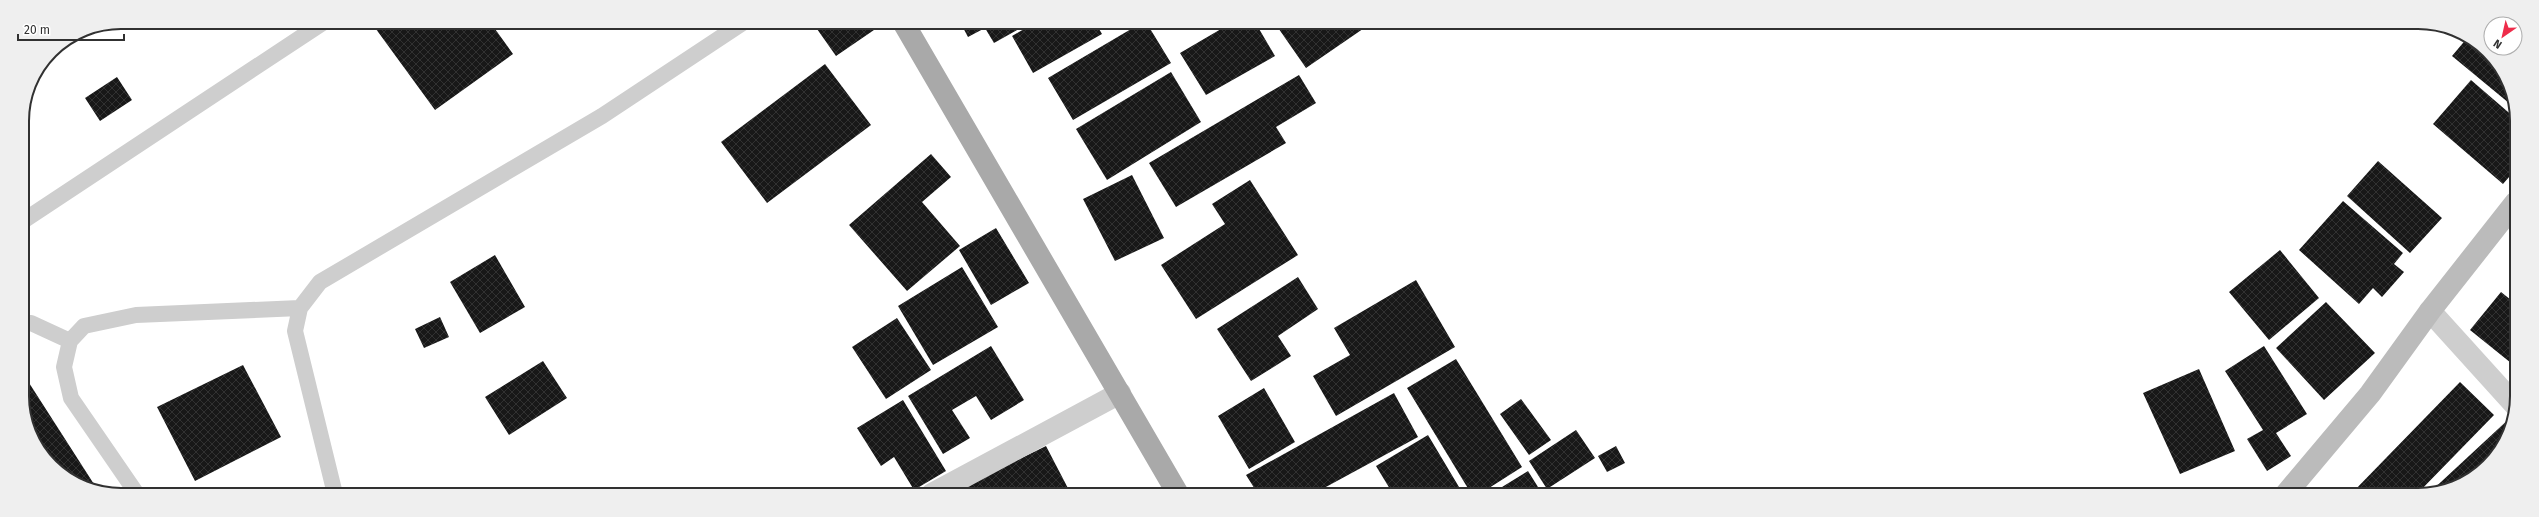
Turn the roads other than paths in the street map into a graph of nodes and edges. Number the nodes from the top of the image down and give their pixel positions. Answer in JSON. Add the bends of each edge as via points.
{"nodes":[{"id":1,"x":313,"y":29,"type":"edge"},
{"id":2,"x":733,"y":29,"type":"edge"},
{"id":3,"x":908,"y":29,"type":"edge"},
{"id":4,"x":2510,"y":209,"type":"edge"},
{"id":5,"x":29,"y":216,"type":"edge"},
{"id":6,"x":300,"y":308,"type":"junction"},
{"id":7,"x":2430,"y":311,"type":"junction"},
{"id":8,"x":29,"y":323,"type":"edge"},
{"id":9,"x":70,"y":341,"type":"junction"},
{"id":10,"x":1120,"y":393,"type":"junction"},
{"id":11,"x":2510,"y":399,"type":"edge"},
{"id":12,"x":133,"y":488,"type":"edge"},
{"id":13,"x":333,"y":488,"type":"edge"},
{"id":14,"x":943,"y":488,"type":"edge"},
{"id":15,"x":1175,"y":488,"type":"edge"},
{"id":16,"x":2291,"y":488,"type":"edge"}],
"edges":[{"from":1,"to":5,"type":"lane"},
{"from":2,"to":6,"type":"lane","via":[[602,116],[320,282]]},
{"from":3,"to":10,"type":"main road"},
{"from":4,"to":7,"type":"street"},
{"from":6,"to":9,"type":"lane","via":[[136,315],[84,326]]},
{"from":6,"to":13,"type":"lane","via":[[294,331]]},
{"from":7,"to":11,"type":"street"},
{"from":7,"to":16,"type":"street","via":[[2370,394]]},
{"from":8,"to":9,"type":"lane"},
{"from":9,"to":12,"type":"lane","via":[[64,368],[71,398]]},
{"from":10,"to":14,"type":"street"},
{"from":10,"to":15,"type":"main road"}]}
